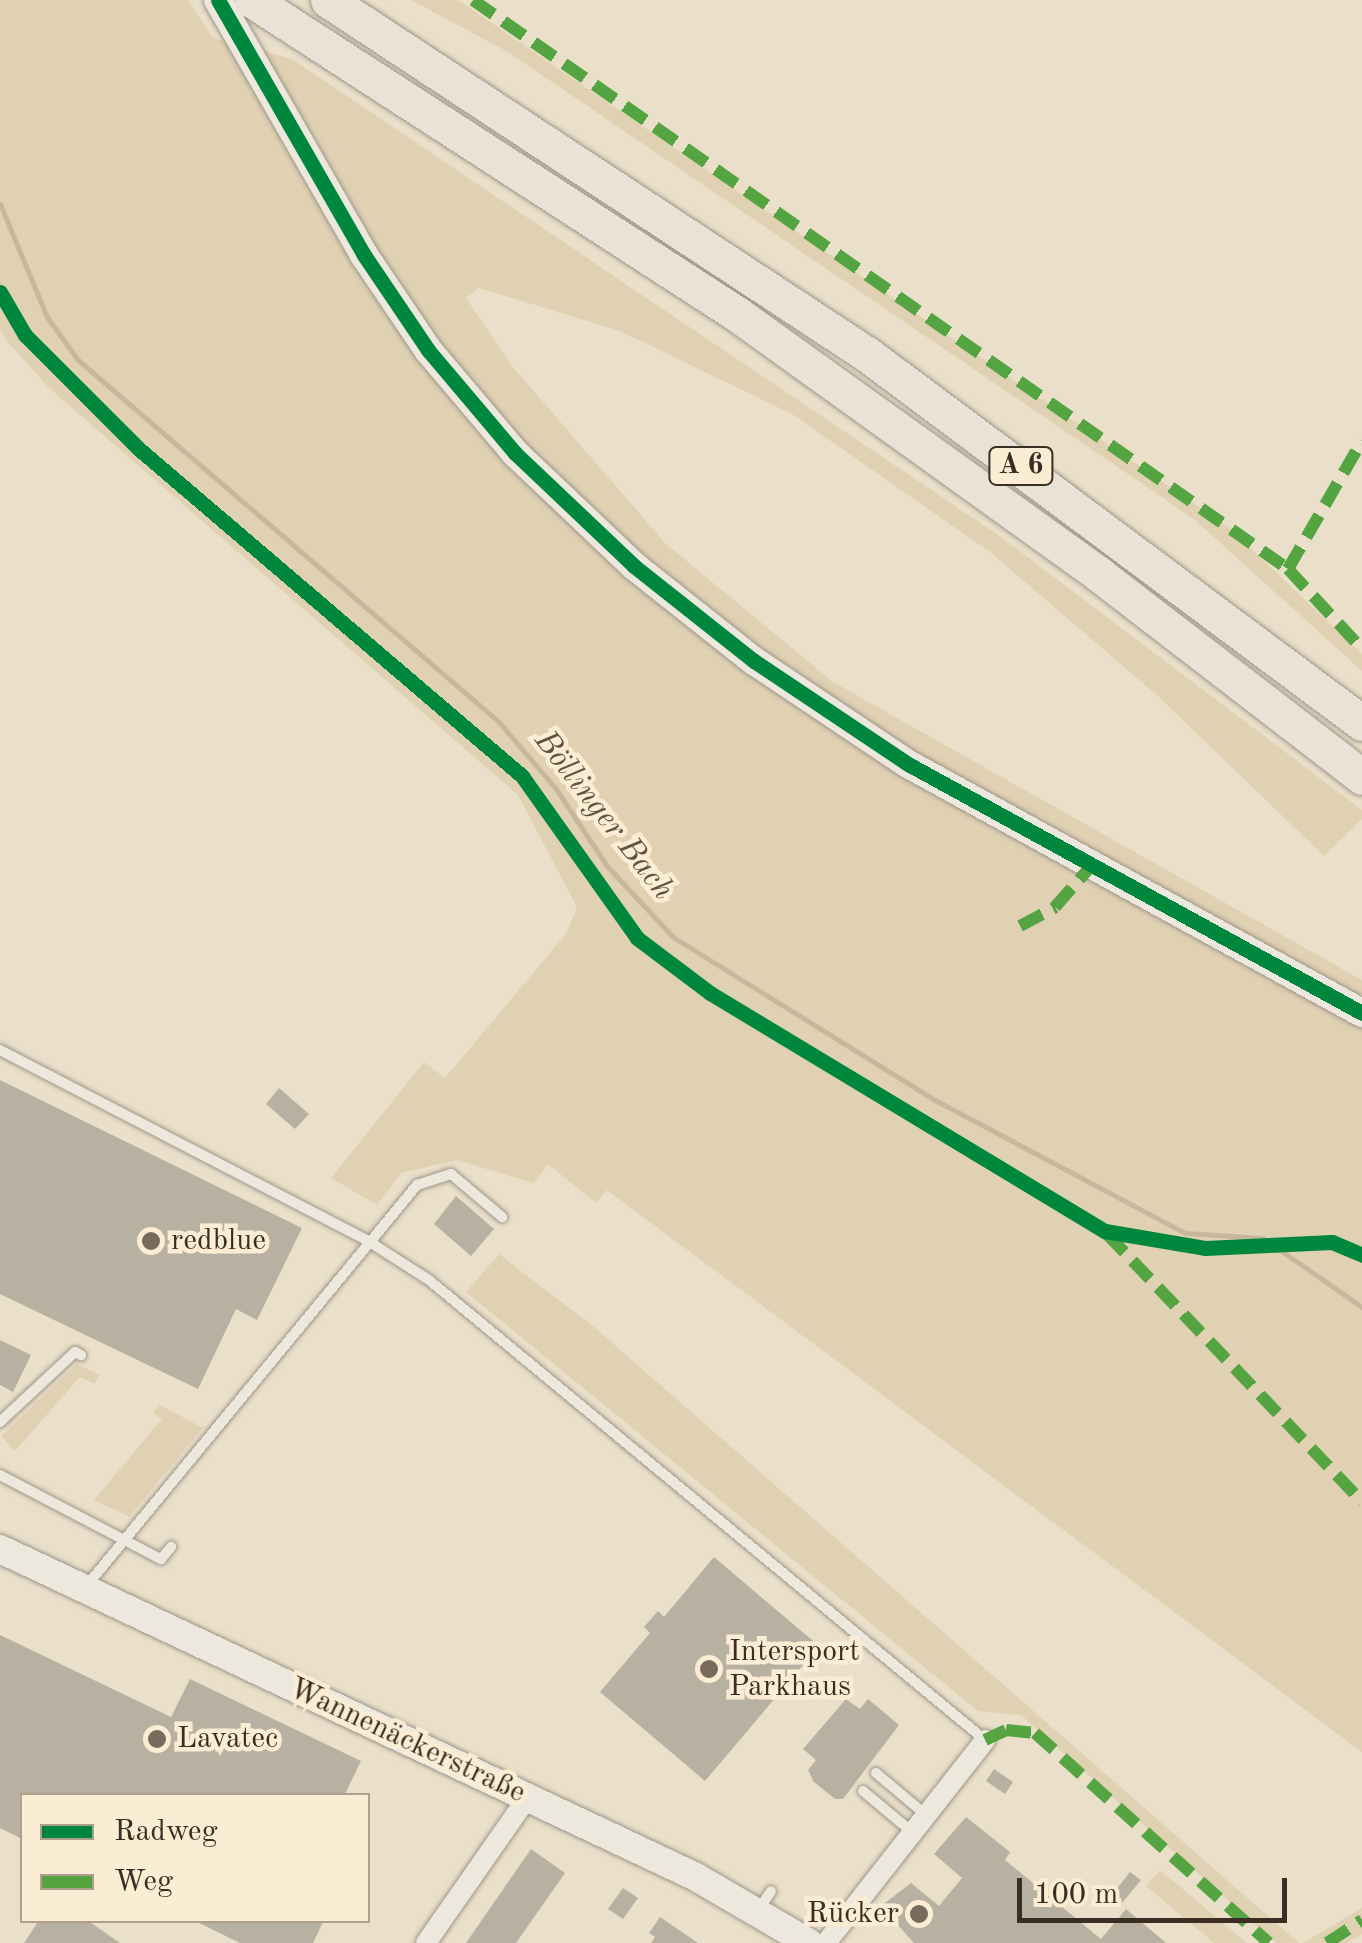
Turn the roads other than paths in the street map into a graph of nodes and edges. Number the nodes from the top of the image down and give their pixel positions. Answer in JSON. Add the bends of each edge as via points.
{"nodes":[{"id":1,"x":218,"y":0,"type":"edge"},
{"id":2,"x":252,"y":0,"type":"edge"},
{"id":3,"x":340,"y":7,"type":"edge"},
{"id":4,"x":1362,"y":723,"type":"edge"},
{"id":5,"x":1362,"y":778,"type":"edge"},
{"id":6,"x":1362,"y":1013,"type":"edge"},
{"id":7,"x":0,"y":1050,"type":"edge"},
{"id":8,"x":502,"y":1217,"type":"dead end"},
{"id":9,"x":368,"y":1241,"type":"junction"},
{"id":10,"x":82,"y":1355,"type":"dead end"},
{"id":11,"x":0,"y":1422,"type":"edge"},
{"id":12,"x":0,"y":1475,"type":"edge"},
{"id":13,"x":125,"y":1539,"type":"junction"},
{"id":14,"x":0,"y":1548,"type":"edge"},
{"id":15,"x":171,"y":1548,"type":"dead end"},
{"id":16,"x":84,"y":1589,"type":"junction"},
{"id":17,"x":985,"y":1740,"type":"joint"},
{"id":18,"x":876,"y":1774,"type":"dead end"},
{"id":19,"x":863,"y":1792,"type":"dead end"},
{"id":20,"x":527,"y":1798,"type":"junction"},
{"id":21,"x":920,"y":1824,"type":"junction"},
{"id":22,"x":426,"y":1943,"type":"edge"},
{"id":23,"x":809,"y":1943,"type":"edge"},
{"id":24,"x":826,"y":1943,"type":"edge"}],
"edges":[{"from":1,"to":6,"type":"street","via":[[364,255],[428,350],[515,453],[634,566],[754,662],[908,764]]},
{"from":2,"to":5,"type":"highway","number":"A 6","via":[[630,242],[850,394]]},
{"from":3,"to":4,"type":"highway","number":"A 6","via":[[868,355]]},
{"from":7,"to":9,"type":"lane"},
{"from":8,"to":9,"type":"lane","via":[[451,1174],[417,1185]]},
{"from":9,"to":13,"type":"lane"},
{"from":9,"to":17,"type":"lane","via":[[429,1280]]},
{"from":10,"to":11,"type":"lane","via":[[75,1352]]},
{"from":12,"to":13,"type":"lane"},
{"from":13,"to":15,"type":"lane","via":[[161,1559]]},
{"from":13,"to":16,"type":"lane"},
{"from":14,"to":16,"type":"street","name":"Wannenäckerstraße"},
{"from":16,"to":20,"type":"street","name":"Wannenäckerstraße"},
{"from":17,"to":21,"type":"street"},
{"from":18,"to":21,"type":"lane"},
{"from":19,"to":21,"type":"lane"},
{"from":20,"to":22,"type":"street"},
{"from":20,"to":23,"type":"street","name":"Wannenäckerstraße","via":[[764,1902]]},
{"from":21,"to":24,"type":"street"}]}
